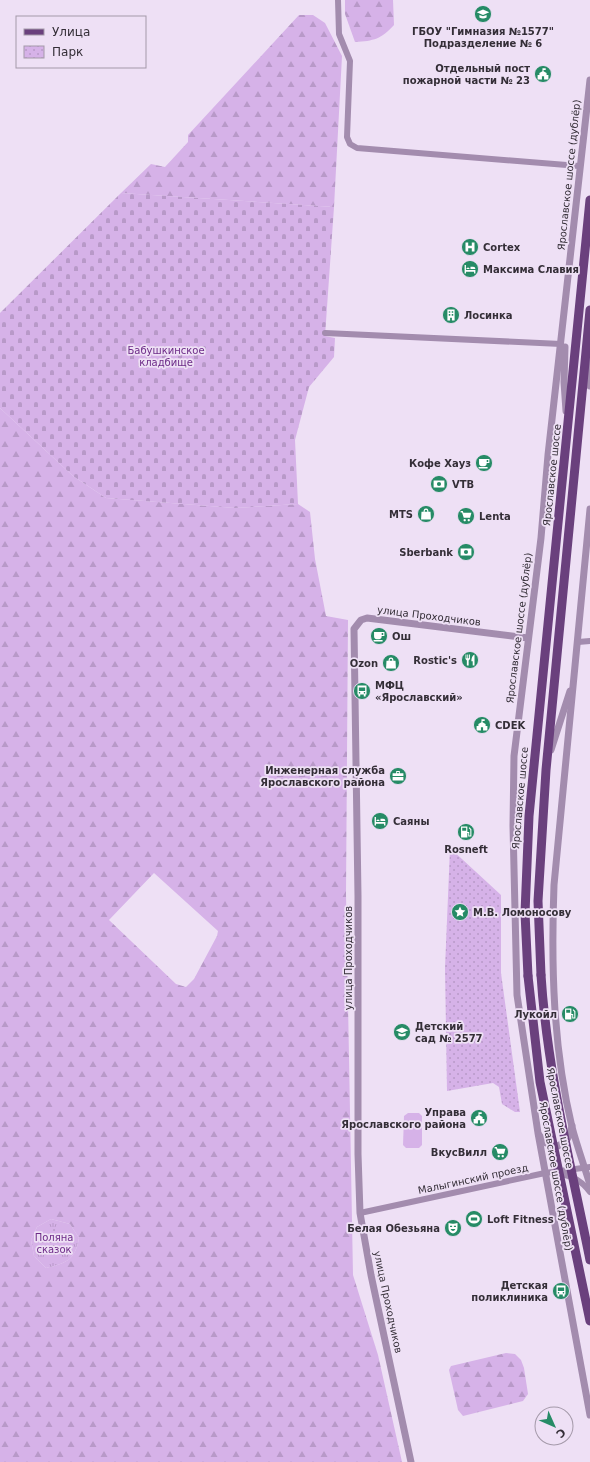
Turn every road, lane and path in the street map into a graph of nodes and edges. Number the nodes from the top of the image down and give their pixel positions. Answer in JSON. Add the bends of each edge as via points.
{"nodes":[{"id":1,"x":338,"y":0,"type":"edge"},
{"id":2,"x":590,"y":80,"type":"edge"},
{"id":3,"x":580,"y":166,"type":"junction"},
{"id":4,"x":590,"y":200,"type":"edge"},
{"id":5,"x":590,"y":310,"type":"edge"},
{"id":6,"x":563,"y":325,"type":"junction"},
{"id":7,"x":325,"y":333,"type":"dead end"},
{"id":8,"x":561,"y":344,"type":"junction"},
{"id":9,"x":587,"y":344,"type":"junction"},
{"id":10,"x":590,"y":386,"type":"edge"},
{"id":11,"x":568,"y":426,"type":"junction"},
{"id":12,"x":590,"y":509,"type":"edge"},
{"id":13,"x":528,"y":638,"type":"junction"},
{"id":14,"x":590,"y":641,"type":"edge"},
{"id":15,"x":578,"y":642,"type":"junction"},
{"id":16,"x":574,"y":681,"type":"junction"},
{"id":17,"x":546,"y":770,"type":"junction"},
{"id":18,"x":572,"y":1126,"type":"junction"},
{"id":19,"x":538,"y":1133,"type":"junction"},
{"id":20,"x":587,"y":1167,"type":"edge"},
{"id":21,"x":554,"y":1172,"type":"junction"},
{"id":22,"x":545,"y":1174,"type":"junction"},
{"id":23,"x":590,"y":1185,"type":"edge"},
{"id":24,"x":590,"y":1192,"type":"edge"},
{"id":25,"x":360,"y":1213,"type":"junction"},
{"id":26,"x":590,"y":1260,"type":"edge"},
{"id":27,"x":590,"y":1321,"type":"edge"},
{"id":28,"x":590,"y":1415,"type":"edge"},
{"id":29,"x":411,"y":1462,"type":"edge"}],
"edges":[{"from":1,"to":3,"type":"street","via":[[339,34],[350,61],[347,137],[350,144],[357,148]]},
{"from":2,"to":3,"type":"street","name":"Ярославское шоссе (дублёр)"},
{"from":3,"to":6,"type":"street","name":"Ярославское шоссе (дублёр)"},
{"from":4,"to":11,"type":"main road","name":"Ярославское шоссе"},
{"from":5,"to":9,"type":"main road","name":"Ярославское шоссе"},
{"from":6,"to":8,"type":"street","name":"Ярославское шоссе (дублёр)"},
{"from":6,"to":11,"type":"street"},
{"from":7,"to":8,"type":"street"},
{"from":8,"to":13,"type":"street","name":"Ярославское шоссе (дублёр)"},
{"from":9,"to":10,"type":"street"},
{"from":9,"to":17,"type":"main road","name":"Ярославское шоссе"},
{"from":11,"to":27,"type":"main road","name":"Ярославское шоссе","bridge":true,"via":[[529,816],[525,913],[528,976],[540,1082]]},
{"from":12,"to":15,"type":"street"},
{"from":13,"to":19,"type":"street","name":"Ярославское шоссе (дублёр)","via":[[514,756],[513,900],[517,995]]},
{"from":13,"to":25,"type":"street","name":"улица Проходчиков","via":[[367,618],[354,629]]},
{"from":14,"to":15,"type":"street"},
{"from":15,"to":16,"type":"street"},
{"from":16,"to":17,"type":"street","via":[[556,730]]},
{"from":16,"to":18,"type":"street","via":[[554,885],[552,933],[552,974],[560,1054]]},
{"from":17,"to":26,"type":"main road","name":"Ярославское шоссе","bridge":true,"via":[[538,894],[543,1008],[553,1078]]},
{"from":18,"to":19,"type":"street","via":[[568,1138],[558,1146],[546,1143]]},
{"from":18,"to":20,"type":"street"},
{"from":19,"to":22,"type":"street","name":"Ярославское шоссе (дублёр)"},
{"from":20,"to":21,"type":"street","name":"Малыгинский проезд"},
{"from":20,"to":23,"type":"street"},
{"from":21,"to":22,"type":"street","name":"Малыгинский проезд"},
{"from":21,"to":24,"type":"street","via":[[571,1176]]},
{"from":22,"to":25,"type":"street","name":"Малыгинский проезд"},
{"from":22,"to":28,"type":"street","name":"Ярославское шоссе (дублёр)"},
{"from":25,"to":29,"type":"street","name":"улица Проходчиков"}]}
